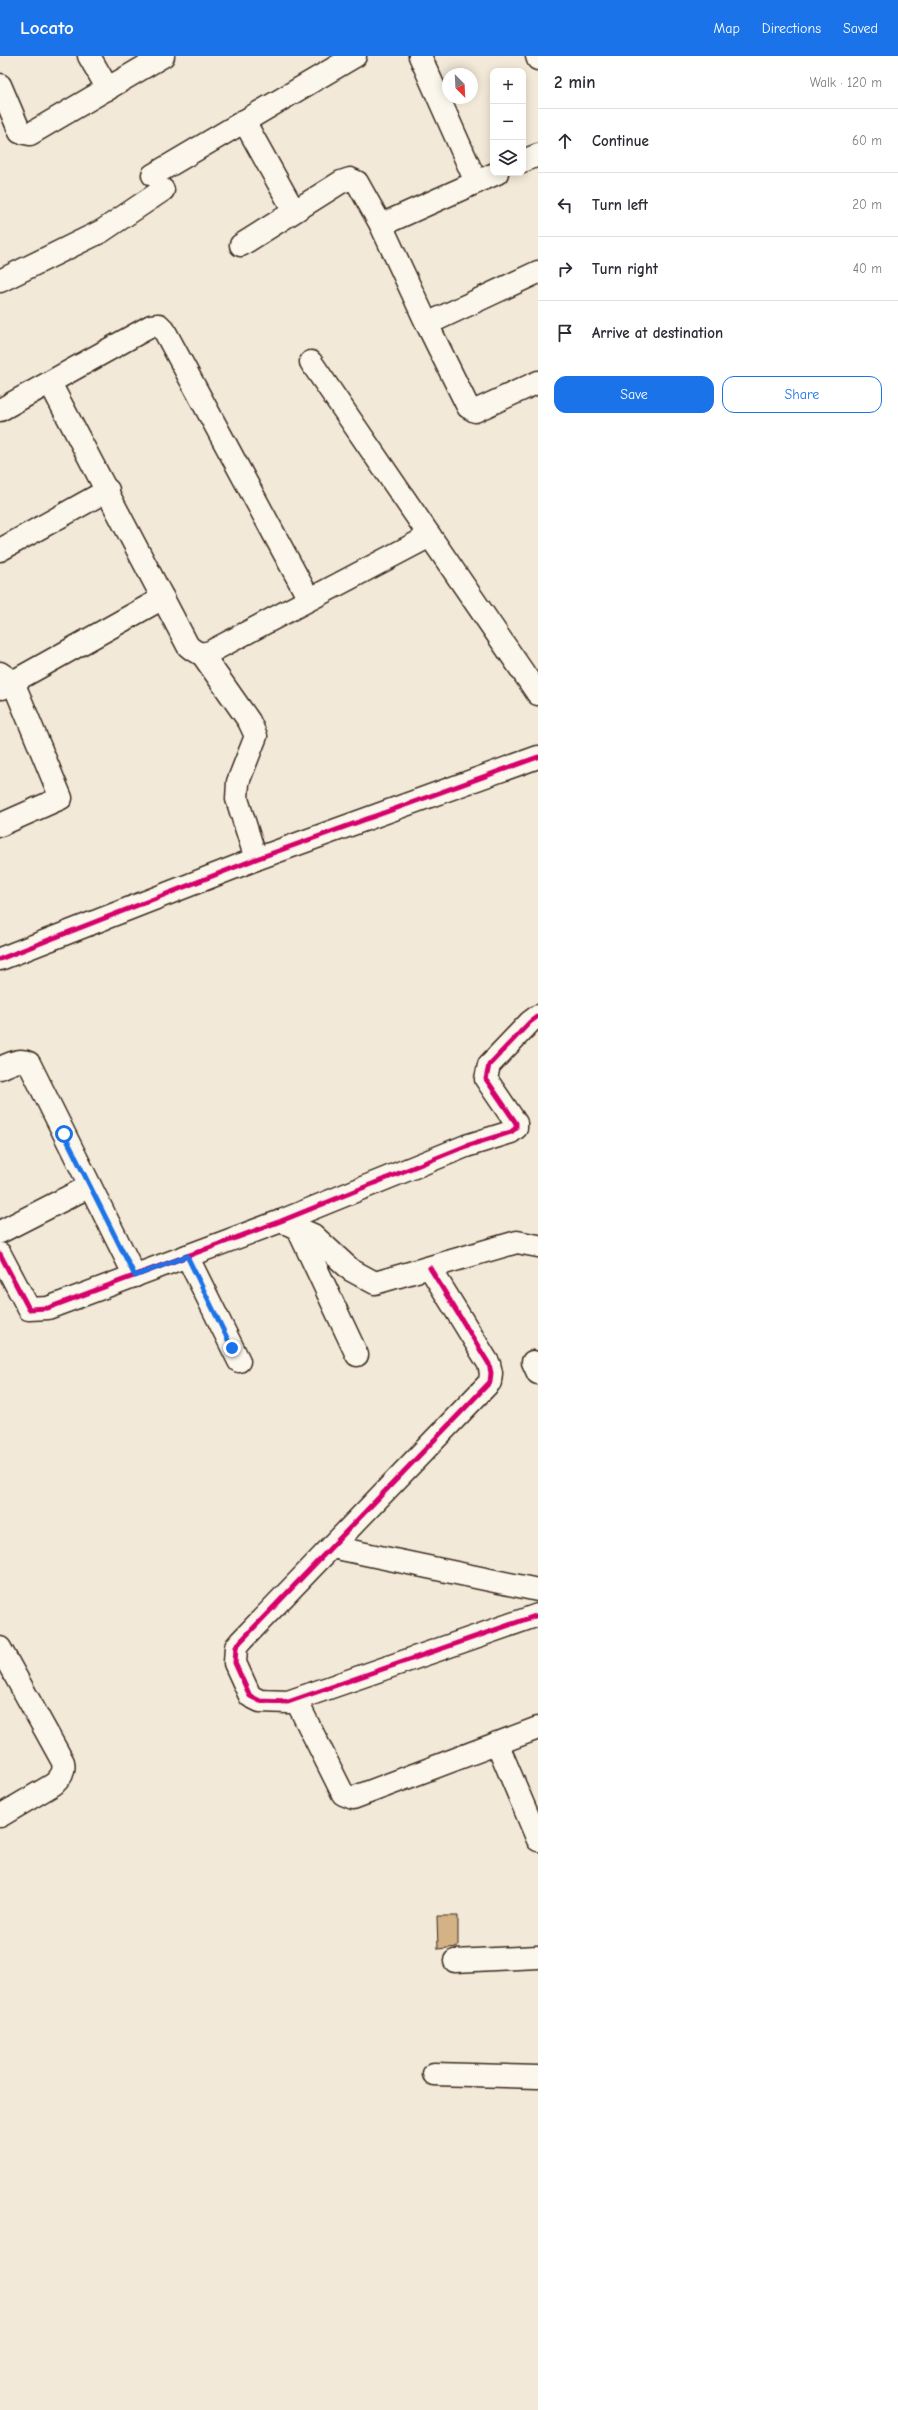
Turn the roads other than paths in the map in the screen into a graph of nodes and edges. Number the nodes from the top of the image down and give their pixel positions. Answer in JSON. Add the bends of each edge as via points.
{"nodes":[{"id":1,"x":89,"y":56,"type":"edge"},
{"id":2,"x":163,"y":56,"type":"edge"},
{"id":3,"x":355,"y":56,"type":"edge"},
{"id":4,"x":420,"y":56,"type":"edge"},
{"id":5,"x":537,"y":56,"type":"edge"},
{"id":6,"x":538,"y":59,"type":"edge"},
{"id":7,"x":0,"y":85,"type":"edge"},
{"id":8,"x":108,"y":89,"type":"junction"},
{"id":9,"x":244,"y":121,"type":"junction"},
{"id":10,"x":538,"y":155,"type":"edge"},
{"id":11,"x":526,"y":160,"type":"edge"},
{"id":12,"x":490,"y":176,"type":"edge"},
{"id":13,"x":476,"y":182,"type":"junction"},
{"id":14,"x":294,"y":211,"type":"junction"},
{"id":15,"x":382,"y":225,"type":"junction"},
{"id":16,"x":241,"y":245,"type":"dead end"},
{"id":17,"x":538,"y":272,"type":"edge"},
{"id":18,"x":0,"y":281,"type":"edge"},
{"id":19,"x":427,"y":324,"type":"junction"},
{"id":20,"x":311,"y":362,"type":"dead end"},
{"id":21,"x":538,"y":382,"type":"edge"},
{"id":22,"x":50,"y":383,"type":"junction"},
{"id":23,"x":0,"y":410,"type":"edge"},
{"id":24,"x":108,"y":490,"type":"junction"},
{"id":25,"x":430,"y":536,"type":"junction"},
{"id":26,"x":0,"y":550,"type":"edge"},
{"id":27,"x":163,"y":598,"type":"junction"},
{"id":28,"x":309,"y":599,"type":"junction"},
{"id":29,"x":202,"y":654,"type":"junction"},
{"id":30,"x":4,"y":681,"type":"edge"},
{"id":31,"x":538,"y":694,"type":"edge"},
{"id":32,"x":538,"y":757,"type":"edge"},
{"id":33,"x":0,"y":825,"type":"edge"},
{"id":34,"x":256,"y":859,"type":"junction"},
{"id":35,"x":0,"y":958,"type":"edge"},
{"id":36,"x":538,"y":1016,"type":"edge"},
{"id":37,"x":0,"y":1068,"type":"edge"},
{"id":38,"x":90,"y":1186,"type":"junction"},
{"id":39,"x":289,"y":1224,"type":"junction"},
{"id":40,"x":0,"y":1232,"type":"edge"},
{"id":41,"x":538,"y":1246,"type":"edge"},
{"id":42,"x":0,"y":1254,"type":"edge"},
{"id":43,"x":187,"y":1256,"type":"junction"},
{"id":44,"x":430,"y":1268,"type":"junction"},
{"id":45,"x":135,"y":1276,"type":"junction"},
{"id":46,"x":357,"y":1355,"type":"dead end"},
{"id":47,"x":239,"y":1361,"type":"dead end"},
{"id":48,"x":332,"y":1547,"type":"junction"},
{"id":49,"x":538,"y":1590,"type":"edge"},
{"id":50,"x":538,"y":1615,"type":"edge"},
{"id":51,"x":0,"y":1648,"type":"edge"},
{"id":52,"x":296,"y":1700,"type":"junction"},
{"id":53,"x":538,"y":1728,"type":"edge"},
{"id":54,"x":497,"y":1743,"type":"junction"},
{"id":55,"x":0,"y":1816,"type":"edge"},
{"id":56,"x":538,"y":1840,"type":"edge"},
{"id":57,"x":538,"y":1957,"type":"edge"},
{"id":58,"x":455,"y":1961,"type":"dead end"},
{"id":59,"x":434,"y":2074,"type":"dead end"},
{"id":60,"x":538,"y":2077,"type":"edge"}],
"edges":[{"from":1,"to":8,"type":"street"},
{"from":2,"to":8,"type":"street"},
{"from":3,"to":9,"type":"street"},
{"from":4,"to":13,"type":"street"},
{"from":5,"to":6,"type":"street"},
{"from":7,"to":8,"type":"street","via":[[20,132],[25,134],[37,131]]},
{"from":9,"to":14,"type":"street"},
{"from":9,"to":18,"type":"street","via":[[158,183],[102,231]]},
{"from":10,"to":11,"type":"street"},
{"from":12,"to":13,"type":"street"},
{"from":13,"to":15,"type":"street"},
{"from":14,"to":15,"type":"street","via":[[350,179],[362,188]]},
{"from":14,"to":16,"type":"street"},
{"from":15,"to":19,"type":"street"},
{"from":17,"to":19,"type":"street"},
{"from":19,"to":21,"type":"street","via":[[468,407],[475,410]]},
{"from":20,"to":25,"type":"street"},
{"from":22,"to":23,"type":"street"},
{"from":22,"to":24,"type":"street"},
{"from":22,"to":28,"type":"street","via":[[151,326],[159,325]]},
{"from":24,"to":26,"type":"street"},
{"from":24,"to":27,"type":"street"},
{"from":25,"to":28,"type":"street"},
{"from":25,"to":31,"type":"street"},
{"from":27,"to":29,"type":"street","via":[[188,646]]},
{"from":27,"to":30,"type":"street"},
{"from":28,"to":29,"type":"street"},
{"from":29,"to":34,"type":"street","via":[[256,736],[238,782],[236,799]]},
{"from":30,"to":33,"type":"street","via":[[61,798]]},
{"from":32,"to":34,"type":"street"},
{"from":34,"to":35,"type":"street"},
{"from":36,"to":39,"type":"street","via":[[489,1065],[485,1073],[486,1079],[516,1123],[516,1128],[511,1132],[466,1146]]},
{"from":37,"to":38,"type":"street","via":[[17,1061],[23,1060],[28,1063]]},
{"from":38,"to":40,"type":"street"},
{"from":38,"to":45,"type":"street"},
{"from":39,"to":43,"type":"street"},
{"from":39,"to":44,"type":"street","via":[[313,1235],[356,1275],[375,1283]]},
{"from":39,"to":46,"type":"street"},
{"from":41,"to":44,"type":"street","via":[[517,1242]]},
{"from":42,"to":45,"type":"street","via":[[29,1309],[48,1308]]},
{"from":43,"to":45,"type":"street"},
{"from":43,"to":47,"type":"street"},
{"from":44,"to":48,"type":"street","via":[[488,1364],[490,1382]]},
{"from":48,"to":49,"type":"street"},
{"from":48,"to":52,"type":"street","via":[[236,1647],[235,1663],[250,1696],[260,1701]]},
{"from":50,"to":52,"type":"street"},
{"from":51,"to":55,"type":"street","via":[[63,1762],[64,1770],[61,1778],[54,1784]]},
{"from":52,"to":54,"type":"street","via":[[347,1798]]},
{"from":53,"to":54,"type":"street"},
{"from":54,"to":56,"type":"street"},
{"from":57,"to":58,"type":"street"},
{"from":59,"to":60,"type":"street"}]}
